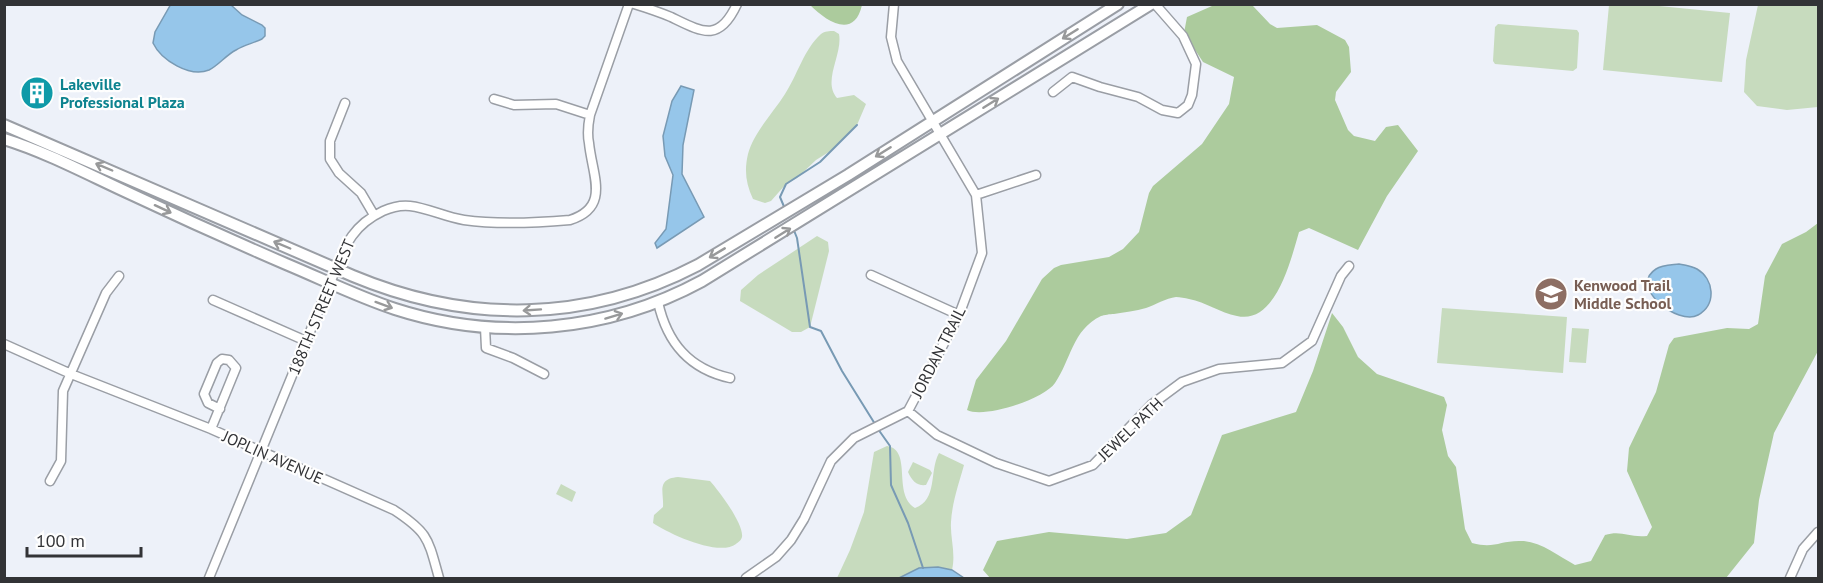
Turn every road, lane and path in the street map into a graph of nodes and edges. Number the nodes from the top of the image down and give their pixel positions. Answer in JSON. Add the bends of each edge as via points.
{"nodes":[{"id":1,"x":629,"y":4,"type":"edge"},
{"id":2,"x":634,"y":4,"type":"edge"},
{"id":3,"x":737,"y":4,"type":"edge"},
{"id":4,"x":894,"y":4,"type":"edge"},
{"id":5,"x":1118,"y":4,"type":"edge"},
{"id":6,"x":1153,"y":4,"type":"edge"},
{"id":7,"x":1053,"y":92,"type":"dead end"},
{"id":8,"x":494,"y":99,"type":"dead end"},
{"id":9,"x":345,"y":103,"type":"dead end"},
{"id":10,"x":590,"y":115,"type":"junction"},
{"id":11,"x":933,"y":121,"type":"junction"},
{"id":12,"x":4,"y":125,"type":"edge"},
{"id":13,"x":942,"y":134,"type":"junction"},
{"id":14,"x":4,"y":139,"type":"edge"},
{"id":15,"x":1036,"y":175,"type":"dead end"},
{"id":16,"x":976,"y":195,"type":"junction"},
{"id":17,"x":374,"y":215,"type":"junction"},
{"id":18,"x":1349,"y":266,"type":"dead end"},
{"id":19,"x":333,"y":275,"type":"junction"},
{"id":20,"x":871,"y":275,"type":"dead end"},
{"id":21,"x":119,"y":276,"type":"dead end"},
{"id":22,"x":213,"y":300,"type":"dead end"},
{"id":23,"x":658,"y":302,"type":"junction"},
{"id":24,"x":959,"y":315,"type":"junction"},
{"id":25,"x":484,"y":327,"type":"junction"},
{"id":26,"x":306,"y":342,"type":"junction"},
{"id":27,"x":4,"y":344,"type":"edge"},
{"id":28,"x":71,"y":374,"type":"junction"},
{"id":29,"x":544,"y":374,"type":"dead end"},
{"id":30,"x":730,"y":378,"type":"dead end"},
{"id":31,"x":220,"y":409,"type":"junction"},
{"id":32,"x":908,"y":411,"type":"junction"},
{"id":33,"x":211,"y":429,"type":"junction"},
{"id":34,"x":261,"y":452,"type":"junction"},
{"id":35,"x":50,"y":481,"type":"dead end"},
{"id":36,"x":1818,"y":532,"type":"edge"},
{"id":37,"x":209,"y":579,"type":"edge"},
{"id":38,"x":439,"y":579,"type":"edge"},
{"id":39,"x":746,"y":579,"type":"edge"},
{"id":40,"x":1791,"y":579,"type":"edge"}],
"edges":[{"from":1,"to":10,"type":"street","name":"188TH STREET WEST"},
{"from":2,"to":3,"type":"street","via":[[701,31],[724,26]]},
{"from":4,"to":11,"type":"street","name":"JORDAN TRAIL","via":[[891,37],[897,61]]},
{"from":5,"to":11,"type":"main road","one_way":true},
{"from":6,"to":7,"type":"street","via":[[1182,36],[1196,64],[1188,105],[1178,113],[1162,110],[1138,97],[1072,77]]},
{"from":13,"to":6,"type":"main road","one_way":true},
{"from":8,"to":10,"type":"street","via":[[514,105],[556,104]]},
{"from":9,"to":17,"type":"street","via":[[330,141],[330,159],[365,198]]},
{"from":10,"to":17,"type":"street","name":"188TH STREET WEST","via":[[588,137],[597,193],[590,209],[581,217],[502,223],[461,219],[409,206],[390,207]]},
{"from":11,"to":13,"type":"street","name":"JORDAN TRAIL"},
{"from":11,"to":19,"type":"main road","one_way":true,"via":[[698,265],[627,295],[564,308],[497,311],[412,297]]},
{"from":19,"to":12,"type":"main road","one_way":true},
{"from":13,"to":16,"type":"street","name":"JORDAN TRAIL"},
{"from":23,"to":13,"type":"main road","one_way":true,"via":[[743,257]]},
{"from":14,"to":19,"type":"main road","one_way":true,"via":[[81,170],[194,224]]},
{"from":15,"to":16,"type":"street"},
{"from":16,"to":24,"type":"street","name":"JORDAN TRAIL","via":[[982,253]]},
{"from":17,"to":19,"type":"street","name":"188TH STREET WEST","via":[[354,232]]},
{"from":18,"to":32,"type":"street","name":"JEWEL PATH","via":[[1312,340],[1282,363],[1218,369],[1182,382],[1150,405],[1093,465],[1049,481],[996,463],[937,435]]},
{"from":19,"to":25,"type":"main road","one_way":true,"via":[[396,309]]},
{"from":19,"to":26,"type":"street","name":"188TH STREET WEST"},
{"from":20,"to":24,"type":"street"},
{"from":21,"to":28,"type":"street","via":[[106,293]]},
{"from":22,"to":26,"type":"street"},
{"from":25,"to":23,"type":"main road","one_way":true,"via":[[569,325],[606,319]]},
{"from":23,"to":30,"type":"street","via":[[669,334],[683,354],[699,368]]},
{"from":24,"to":32,"type":"street","name":"JORDAN TRAIL"},
{"from":25,"to":29,"type":"street","via":[[486,348]]},
{"from":26,"to":34,"type":"street","name":"188TH STREET WEST"},
{"from":27,"to":28,"type":"street","name":"JOPLIN AVENUE"},
{"from":28,"to":33,"type":"street","name":"JOPLIN AVENUE"},
{"from":28,"to":35,"type":"street","via":[[63,391],[61,461]]},
{"from":31,"to":31,"type":"street","via":[[236,368],[229,360],[218,363],[204,394],[208,403]]},
{"from":31,"to":33,"type":"street"},
{"from":32,"to":39,"type":"street","name":"JORDAN TRAIL","via":[[854,438],[831,461],[791,540],[776,557]]},
{"from":33,"to":34,"type":"street","name":"JOPLIN AVENUE"},
{"from":34,"to":37,"type":"street","name":"188TH STREET WEST"},
{"from":34,"to":38,"type":"street","name":"JOPLIN AVENUE","via":[[394,510],[415,524],[428,540]]},
{"from":36,"to":40,"type":"street","via":[[1803,549]]}]}
